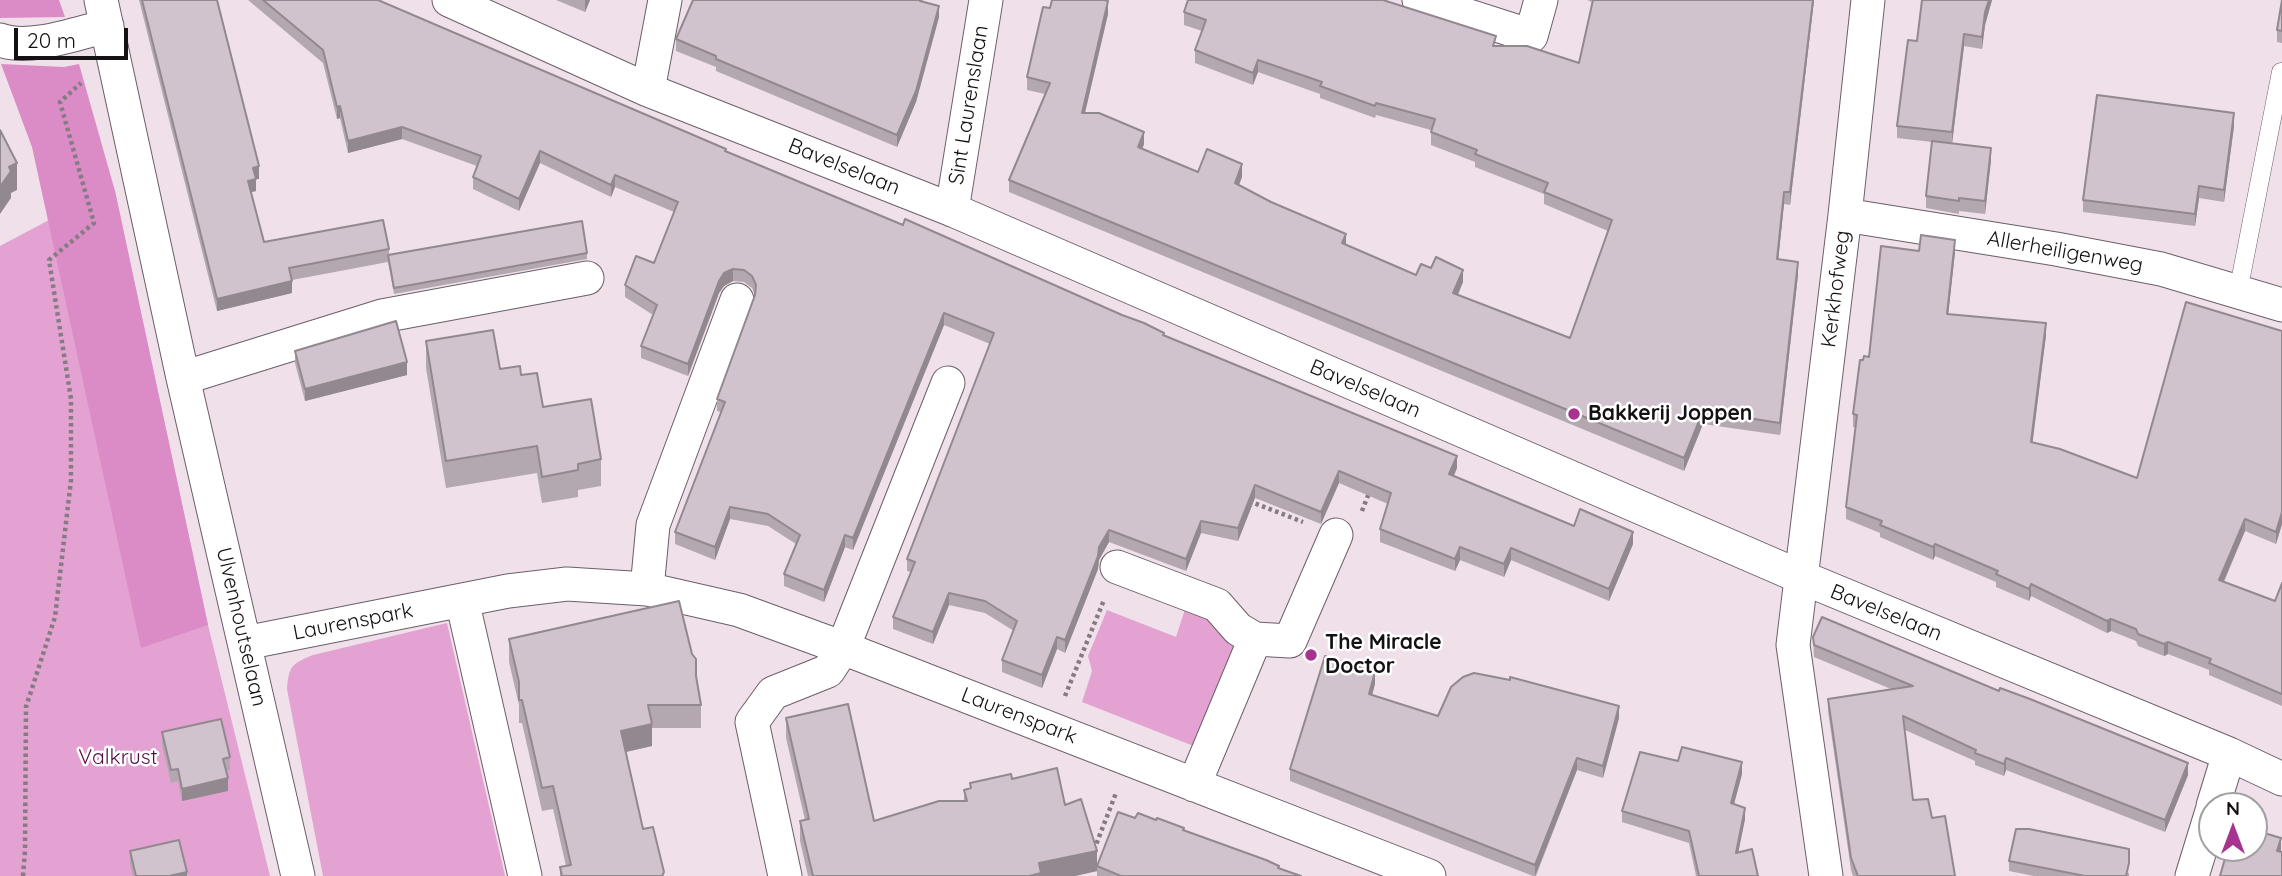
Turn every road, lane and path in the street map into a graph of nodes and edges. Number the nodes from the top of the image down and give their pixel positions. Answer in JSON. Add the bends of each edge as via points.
{"nodes":[{"id":1,"x":449,"y":0,"type":"edge"},
{"id":2,"x":665,"y":0,"type":"edge"},
{"id":3,"x":986,"y":0,"type":"edge"},
{"id":4,"x":1419,"y":0,"type":"edge"},
{"id":5,"x":1541,"y":0,"type":"edge"},
{"id":6,"x":1868,"y":0,"type":"edge"},
{"id":7,"x":107,"y":27,"type":"edge"},
{"id":8,"x":0,"y":40,"type":"edge"},
{"id":9,"x":2281,"y":72,"type":"edge"},
{"id":10,"x":648,"y":90,"type":"junction"},
{"id":11,"x":952,"y":210,"type":"junction"},
{"id":12,"x":1845,"y":215,"type":"junction"},
{"id":13,"x":587,"y":278,"type":"dead end"},
{"id":14,"x":2238,"y":292,"type":"junction"},
{"id":15,"x":737,"y":300,"type":"dead end"},
{"id":16,"x":2282,"y":305,"type":"edge"},
{"id":17,"x":183,"y":378,"type":"junction"},
{"id":18,"x":948,"y":383,"type":"dead end"},
{"id":19,"x":1370,"y":492,"type":"edge"},
{"id":20,"x":1246,"y":500,"type":"edge"},
{"id":21,"x":1336,"y":536,"type":"junction"},
{"id":22,"x":1117,"y":566,"type":"joint"},
{"id":23,"x":1801,"y":577,"type":"junction"},
{"id":24,"x":647,"y":589,"type":"junction"},
{"id":25,"x":461,"y":600,"type":"junction"},
{"id":26,"x":1255,"y":639,"type":"junction"},
{"id":27,"x":245,"y":643,"type":"junction"},
{"id":28,"x":843,"y":648,"type":"junction"},
{"id":29,"x":1052,"y":729,"type":"junction"},
{"id":30,"x":2229,"y":754,"type":"junction"},
{"id":31,"x":1128,"y":759,"type":"junction"},
{"id":32,"x":2282,"y":779,"type":"edge"},
{"id":33,"x":1194,"y":785,"type":"junction"},
{"id":34,"x":2218,"y":792,"type":"edge"},
{"id":35,"x":1094,"y":850,"type":"edge"},
{"id":36,"x":2198,"y":857,"type":"edge"},
{"id":37,"x":23,"y":876,"type":"edge"},
{"id":38,"x":298,"y":876,"type":"edge"},
{"id":39,"x":525,"y":876,"type":"edge"},
{"id":40,"x":785,"y":876,"type":"edge"},
{"id":41,"x":1429,"y":876,"type":"edge"},
{"id":42,"x":1826,"y":876,"type":"edge"},
{"id":43,"x":2192,"y":876,"type":"edge"}],
"edges":[{"from":1,"to":10,"type":"street","name":"Bavelselaan"},
{"from":2,"to":10,"type":"street"},
{"from":3,"to":11,"type":"street","name":"Sint Laurenslaan"},
{"from":4,"to":5,"type":"street","via":[[1531,36]]},
{"from":6,"to":12,"type":"street","name":"Kerkhofweg"},
{"from":7,"to":8,"type":"street","via":[[33,42]]},
{"from":7,"to":17,"type":"street","name":"Ulvenhoutselaan"},
{"from":7,"to":37,"type":"path","via":[[60,102],[94,223],[49,260],[71,399],[71,480],[55,617],[26,707]]},
{"from":9,"to":14,"type":"lane"},
{"from":10,"to":11,"type":"street","name":"Bavelselaan"},
{"from":11,"to":23,"type":"street","name":"Bavelselaan"},
{"from":12,"to":14,"type":"street","name":"Allerheiligenweg","via":[[2056,248]]},
{"from":12,"to":23,"type":"street","name":"Kerkhofweg"},
{"from":13,"to":17,"type":"street","via":[[382,316]]},
{"from":14,"to":16,"type":"street","name":"Allerheiligenweg"},
{"from":15,"to":24,"type":"street","via":[[653,525]]},
{"from":17,"to":27,"type":"street","name":"Ulvenhoutselaan"},
{"from":18,"to":28,"type":"street"},
{"from":19,"to":21,"type":"path","via":[[1349,541]]},
{"from":20,"to":21,"type":"path"},
{"from":21,"to":26,"type":"street","via":[[1290,641]]},
{"from":22,"to":26,"type":"street","via":[[1217,604],[1238,629]]},
{"from":22,"to":29,"type":"path"},
{"from":23,"to":30,"type":"street","name":"Bavelselaan"},
{"from":23,"to":42,"type":"street","name":"Kerkhofweg","via":[[1793,645]]},
{"from":24,"to":25,"type":"street","name":"Laurenspark","via":[[566,584]]},
{"from":24,"to":28,"type":"street","name":"Laurenspark","via":[[739,610]]},
{"from":25,"to":27,"type":"street","name":"Laurenspark"},
{"from":25,"to":39,"type":"street"},
{"from":26,"to":33,"type":"street"},
{"from":27,"to":38,"type":"street","name":"Ulvenhoutselaan"},
{"from":28,"to":29,"type":"street","name":"Laurenspark"},
{"from":28,"to":40,"type":"street","via":[[828,671],[773,693],[752,722]]},
{"from":29,"to":31,"type":"street","name":"Laurenspark"},
{"from":30,"to":32,"type":"street","name":"Bavelselaan"},
{"from":30,"to":34,"type":"street"},
{"from":31,"to":33,"type":"street","name":"Laurenspark"},
{"from":31,"to":35,"type":"path"},
{"from":33,"to":41,"type":"street","name":"Laurenspark"},
{"from":36,"to":43,"type":"street"}]}
